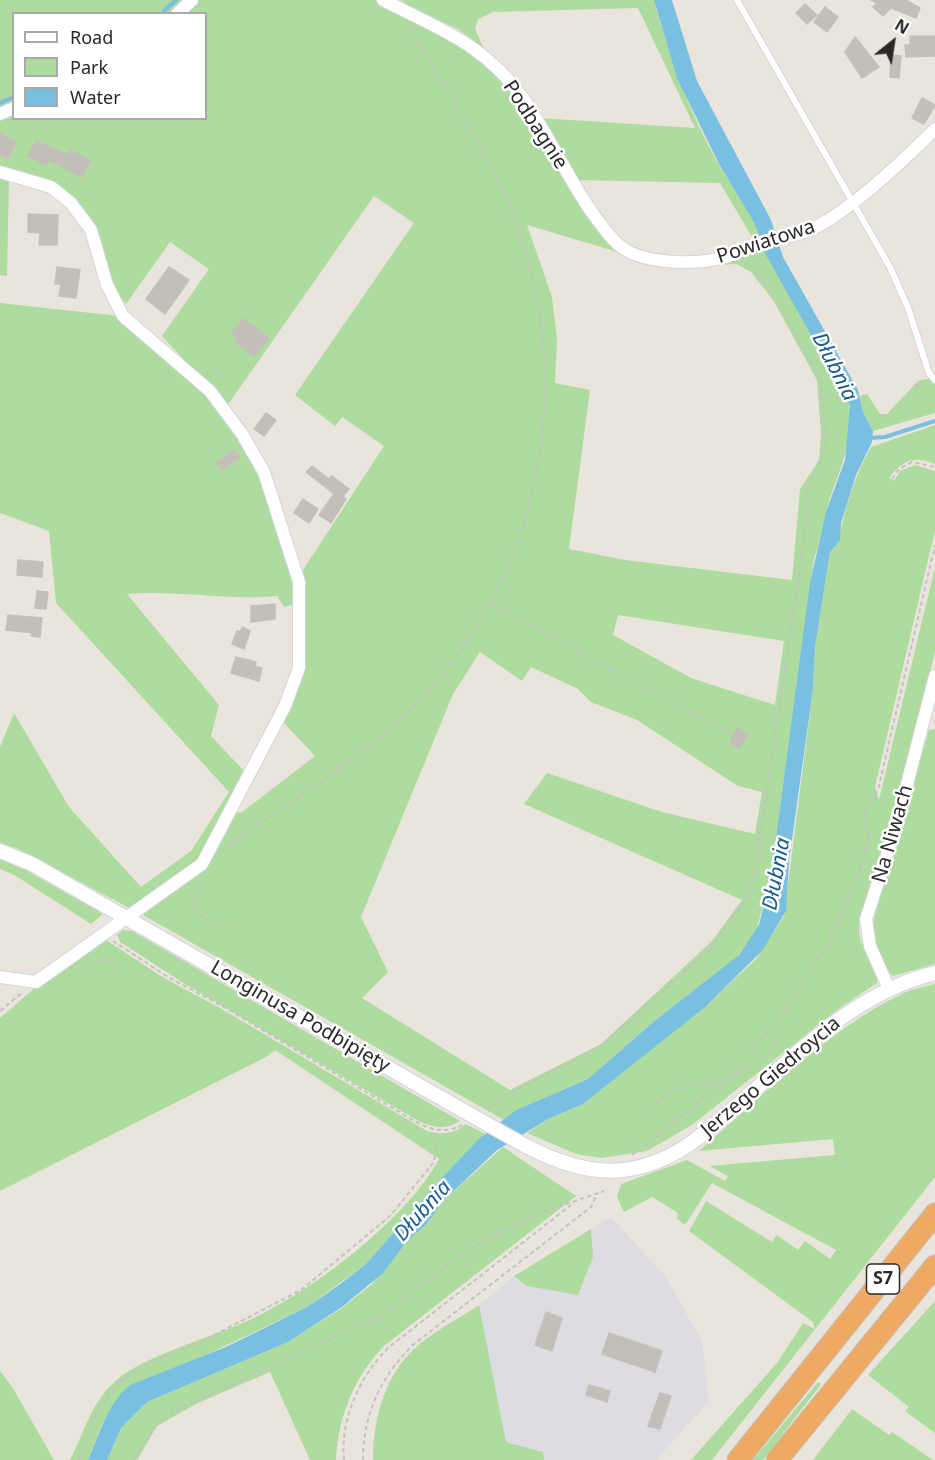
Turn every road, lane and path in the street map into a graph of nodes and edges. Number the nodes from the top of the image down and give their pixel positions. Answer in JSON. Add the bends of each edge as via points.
{"nodes":[{"id":1,"x":192,"y":0,"type":"edge"},
{"id":2,"x":383,"y":0,"type":"edge"},
{"id":3,"x":738,"y":0,"type":"edge"},
{"id":4,"x":399,"y":8,"type":"junction"},
{"id":5,"x":179,"y":12,"type":"edge"},
{"id":6,"x":935,"y":129,"type":"edge"},
{"id":7,"x":0,"y":172,"type":"edge"},
{"id":8,"x":853,"y":201,"type":"junction"},
{"id":9,"x":741,"y":251,"type":"junction"},
{"id":10,"x":636,"y":255,"type":"joint"},
{"id":11,"x":932,"y":378,"type":"edge"},
{"id":12,"x":915,"y":386,"type":"dead end"},
{"id":13,"x":935,"y":467,"type":"edge"},
{"id":14,"x":892,"y":479,"type":"dead end"},
{"id":15,"x":935,"y":545,"type":"edge"},
{"id":16,"x":489,"y":603,"type":"junction"},
{"id":17,"x":935,"y":676,"type":"edge"},
{"id":18,"x":931,"y":715,"type":"edge"},
{"id":19,"x":733,"y":734,"type":"dead end"},
{"id":20,"x":0,"y":851,"type":"edge"},
{"id":21,"x":202,"y":864,"type":"junction"},
{"id":22,"x":127,"y":918,"type":"junction"},
{"id":23,"x":238,"y":928,"type":"dead end"},
{"id":24,"x":106,"y":933,"type":"junction"},
{"id":25,"x":119,"y":966,"type":"dead end"},
{"id":26,"x":70,"y":971,"type":"dead end"},
{"id":27,"x":935,"y":973,"type":"edge"},
{"id":28,"x":0,"y":977,"type":"edge"},
{"id":29,"x":36,"y":982,"type":"junction"},
{"id":30,"x":889,"y":988,"type":"junction"},
{"id":31,"x":0,"y":1011,"type":"edge"},
{"id":32,"x":780,"y":1042,"type":"dead end"},
{"id":33,"x":725,"y":1080,"type":"junction"},
{"id":34,"x":495,"y":1104,"type":"dead end"},
{"id":35,"x":650,"y":1107,"type":"dead end"},
{"id":36,"x":463,"y":1125,"type":"dead end"},
{"id":37,"x":432,"y":1130,"type":"junction"},
{"id":38,"x":630,"y":1157,"type":"dead end"},
{"id":39,"x":604,"y":1171,"type":"joint"},
{"id":40,"x":604,"y":1191,"type":"dead end"},
{"id":41,"x":597,"y":1194,"type":"junction"},
{"id":42,"x":571,"y":1204,"type":"junction"},
{"id":43,"x":935,"y":1214,"type":"edge"},
{"id":44,"x":935,"y":1266,"type":"edge"},
{"id":45,"x":79,"y":1460,"type":"edge"},
{"id":46,"x":133,"y":1460,"type":"edge"},
{"id":47,"x":344,"y":1460,"type":"edge"},
{"id":48,"x":363,"y":1460,"type":"edge"},
{"id":49,"x":738,"y":1460,"type":"edge"},
{"id":50,"x":777,"y":1460,"type":"edge"}],
"edges":[{"from":1,"to":5,"type":"street"},
{"from":2,"to":4,"type":"street","name":"Podbagnie"},
{"from":3,"to":8,"type":"lane"},
{"from":4,"to":10,"type":"street","name":"Podbagnie","via":[[460,38],[494,64],[524,100],[570,180],[603,227],[621,247]]},
{"from":4,"to":16,"type":"path","via":[[505,199],[526,255],[541,318],[546,380],[540,455],[521,532]]},
{"from":6,"to":8,"type":"street","name":"Powiatowa"},
{"from":7,"to":21,"type":"street","via":[[51,187],[71,203],[91,230],[107,285],[123,316],[210,391],[242,434],[264,472],[299,582],[299,668],[285,706]]},
{"from":8,"to":9,"type":"street","name":"Powiatowa","via":[[819,226]]},
{"from":8,"to":11,"type":"lane","via":[[899,286]]},
{"from":9,"to":10,"type":"street","name":"Powiatowa","via":[[690,262]]},
{"from":9,"to":34,"type":"path","via":[[778,303],[820,378],[826,437],[824,454],[805,495],[805,530],[760,833],[760,863],[735,917],[711,948],[600,1047]]},
{"from":11,"to":12,"type":"path"},
{"from":13,"to":14,"type":"path","via":[[912,462],[899,469]]},
{"from":15,"to":33,"type":"path","via":[[878,790],[865,811],[868,833],[854,882],[832,936],[804,984],[773,1029]]},
{"from":16,"to":19,"type":"path"},
{"from":16,"to":21,"type":"path","via":[[453,661],[399,720]]},
{"from":17,"to":18,"type":"street","name":"Na Niwach"},
{"from":18,"to":30,"type":"street","name":"Na Niwach","via":[[866,919],[870,946]]},
{"from":20,"to":22,"type":"street","name":"Longinusa Podbipięty","via":[[32,864]]},
{"from":21,"to":22,"type":"street"},
{"from":21,"to":23,"type":"path","via":[[195,909],[202,917]]},
{"from":22,"to":24,"type":"street"},
{"from":22,"to":39,"type":"street","name":"Longinusa Podbipięty","bridge":true,"via":[[526,1146],[569,1164]]},
{"from":24,"to":29,"type":"street"},
{"from":24,"to":37,"type":"path","via":[[168,977]]},
{"from":25,"to":26,"type":"path","via":[[104,959]]},
{"from":27,"to":30,"type":"street","name":"Jerzego Giedroycia"},
{"from":28,"to":29,"type":"street"},
{"from":29,"to":31,"type":"path"},
{"from":30,"to":39,"type":"street","name":"Jerzego Giedroycia","via":[[833,1024],[685,1148],[641,1166]]},
{"from":32,"to":33,"type":"path","via":[[748,1068]]},
{"from":33,"to":35,"type":"path","via":[[675,1089]]},
{"from":33,"to":38,"type":"path"},
{"from":36,"to":37,"type":"path","via":[[454,1130]]},
{"from":37,"to":45,"type":"path","via":[[436,1145],[434,1162],[390,1216],[300,1290],[121,1381],[97,1412]]},
{"from":40,"to":41,"type":"path"},
{"from":41,"to":42,"type":"path"},
{"from":41,"to":48,"type":"path","via":[[591,1208],[397,1361],[381,1384],[367,1418]]},
{"from":42,"to":46,"type":"path","via":[[546,1211],[487,1239],[383,1315],[174,1411],[158,1422]]},
{"from":42,"to":47,"type":"path","via":[[387,1348],[370,1366],[342,1437]]},
{"from":43,"to":49,"type":"highway","number":"S7"},
{"from":44,"to":50,"type":"highway","number":"S7"}]}
